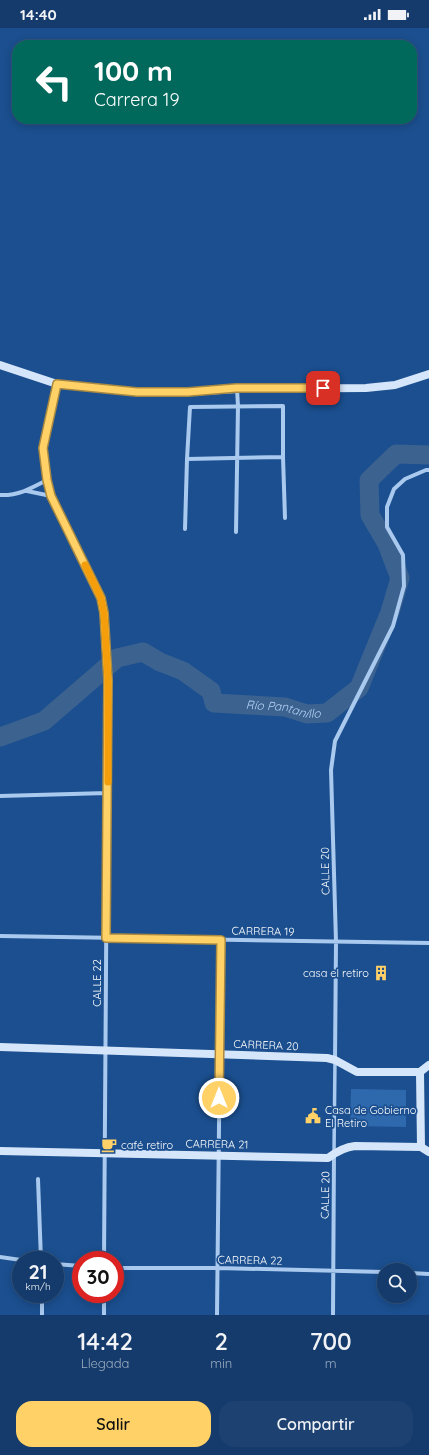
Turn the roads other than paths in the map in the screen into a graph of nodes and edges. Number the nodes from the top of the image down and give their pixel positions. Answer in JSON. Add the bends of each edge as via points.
{"nodes":[{"id":1,"x":0,"y":365,"type":"edge"},
{"id":2,"x":429,"y":374,"type":"edge"},
{"id":3,"x":57,"y":384,"type":"junction"},
{"id":4,"x":236,"y":388,"type":"junction"},
{"id":5,"x":238,"y":406,"type":"junction"},
{"id":6,"x":282,"y":457,"type":"junction"},
{"id":7,"x":236,"y":458,"type":"junction"},
{"id":8,"x":187,"y":459,"type":"junction"},
{"id":9,"x":429,"y":470,"type":"edge"},
{"id":10,"x":47,"y":480,"type":"junction"},
{"id":11,"x":27,"y":491,"type":"junction"},
{"id":12,"x":0,"y":495,"type":"edge"},
{"id":13,"x":51,"y":496,"type":"junction"},
{"id":14,"x":285,"y":518,"type":"dead end"},
{"id":15,"x":185,"y":529,"type":"dead end"},
{"id":16,"x":236,"y":532,"type":"dead end"},
{"id":17,"x":108,"y":793,"type":"junction"},
{"id":18,"x":0,"y":796,"type":"edge"},
{"id":19,"x":0,"y":936,"type":"edge"},
{"id":20,"x":106,"y":938,"type":"junction"},
{"id":21,"x":221,"y":940,"type":"junction"},
{"id":22,"x":336,"y":942,"type":"junction"},
{"id":23,"x":429,"y":943,"type":"edge"},
{"id":24,"x":0,"y":1047,"type":"edge"},
{"id":25,"x":106,"y":1050,"type":"junction"},
{"id":26,"x":220,"y":1054,"type":"junction"},
{"id":27,"x":335,"y":1060,"type":"junction"},
{"id":28,"x":429,"y":1065,"type":"edge"},
{"id":29,"x":420,"y":1072,"type":"junction"},
{"id":30,"x":421,"y":1146,"type":"junction"},
{"id":31,"x":0,"y":1151,"type":"edge"},
{"id":32,"x":429,"y":1152,"type":"edge"},
{"id":33,"x":105,"y":1153,"type":"junction"},
{"id":34,"x":334,"y":1153,"type":"junction"},
{"id":35,"x":219,"y":1155,"type":"junction"},
{"id":36,"x":38,"y":1179,"type":"dead end"},
{"id":37,"x":41,"y":1251,"type":"edge"},
{"id":38,"x":104,"y":1251,"type":"edge"},
{"id":39,"x":0,"y":1257,"type":"edge"},
{"id":40,"x":12,"y":1259,"type":"edge"},
{"id":41,"x":124,"y":1268,"type":"edge"},
{"id":42,"x":218,"y":1268,"type":"junction"},
{"id":43,"x":333,"y":1271,"type":"junction"},
{"id":44,"x":377,"y":1272,"type":"edge"},
{"id":45,"x":417,"y":1273,"type":"edge"},
{"id":46,"x":429,"y":1274,"type":"edge"},
{"id":47,"x":42,"y":1303,"type":"edge"},
{"id":48,"x":104,"y":1303,"type":"edge"},
{"id":49,"x":42,"y":1315,"type":"edge"},
{"id":50,"x":104,"y":1315,"type":"edge"},
{"id":51,"x":218,"y":1315,"type":"edge"},
{"id":52,"x":333,"y":1315,"type":"edge"}],
"edges":[{"from":1,"to":3,"type":"main road"},
{"from":2,"to":4,"type":"main road","via":[[395,385],[366,388]]},
{"from":3,"to":4,"type":"main road","via":[[137,392],[188,392]]},
{"from":3,"to":10,"type":"street","name":"CALLE 22","via":[[43,448]]},
{"from":4,"to":5,"type":"street"},
{"from":5,"to":6,"type":"street","via":[[283,406]]},
{"from":5,"to":7,"type":"street"},
{"from":5,"to":8,"type":"street","via":[[190,407]]},
{"from":6,"to":7,"type":"street"},
{"from":6,"to":14,"type":"street"},
{"from":7,"to":8,"type":"street"},
{"from":7,"to":16,"type":"street"},
{"from":8,"to":15,"type":"street"},
{"from":9,"to":22,"type":"street","name":"CALLE 20","via":[[405,479],[394,489],[387,506],[387,527],[403,555],[404,586],[393,626],[335,741],[331,770]]},
{"from":10,"to":11,"type":"street"},
{"from":10,"to":13,"type":"street","name":"CALLE 22"},
{"from":11,"to":12,"type":"street"},
{"from":11,"to":13,"type":"street"},
{"from":13,"to":17,"type":"street","name":"CALLE 22","via":[[101,598],[104,613],[108,680]]},
{"from":17,"to":18,"type":"street"},
{"from":17,"to":20,"type":"street","name":"CALLE 22"},
{"from":19,"to":20,"type":"street","name":"CARRERA 19"},
{"from":20,"to":21,"type":"street","name":"CARRERA 19"},
{"from":20,"to":25,"type":"street","name":"CALLE 22"},
{"from":21,"to":22,"type":"street","name":"CARRERA 19"},
{"from":21,"to":26,"type":"street"},
{"from":22,"to":23,"type":"street","name":"CARRERA 19"},
{"from":22,"to":27,"type":"street","name":"CALLE 20"},
{"from":24,"to":25,"type":"main road","name":"CARRERA 20"},
{"from":25,"to":26,"type":"main road","name":"CARRERA 20"},
{"from":25,"to":33,"type":"street","name":"CALLE 22"},
{"from":26,"to":27,"type":"main road","name":"CARRERA 20"},
{"from":26,"to":35,"type":"street"},
{"from":27,"to":29,"type":"main road","name":"CARRERA 20","via":[[358,1072]]},
{"from":27,"to":34,"type":"street","name":"CALLE 20"},
{"from":28,"to":29,"type":"main road"},
{"from":29,"to":30,"type":"main road"},
{"from":30,"to":32,"type":"main road"},
{"from":30,"to":34,"type":"main road","name":"CARRERA 21","via":[[349,1146]]},
{"from":31,"to":33,"type":"main road","name":"CARRERA 21"},
{"from":33,"to":35,"type":"main road","name":"CARRERA 21"},
{"from":33,"to":38,"type":"street","name":"CALLE 22"},
{"from":34,"to":35,"type":"main road","name":"CARRERA 21","via":[[328,1158]]},
{"from":34,"to":43,"type":"street","name":"CALLE 20"},
{"from":35,"to":42,"type":"street"},
{"from":36,"to":37,"type":"street"},
{"from":39,"to":40,"type":"street"},
{"from":41,"to":42,"type":"street","name":"CARRERA 22"},
{"from":42,"to":43,"type":"street","name":"CARRERA 22"},
{"from":42,"to":51,"type":"street"},
{"from":43,"to":44,"type":"street","name":"CARRERA 22"},
{"from":43,"to":52,"type":"street","name":"CALLE 20"},
{"from":45,"to":46,"type":"street"},
{"from":47,"to":49,"type":"street"},
{"from":48,"to":50,"type":"street"}]}
